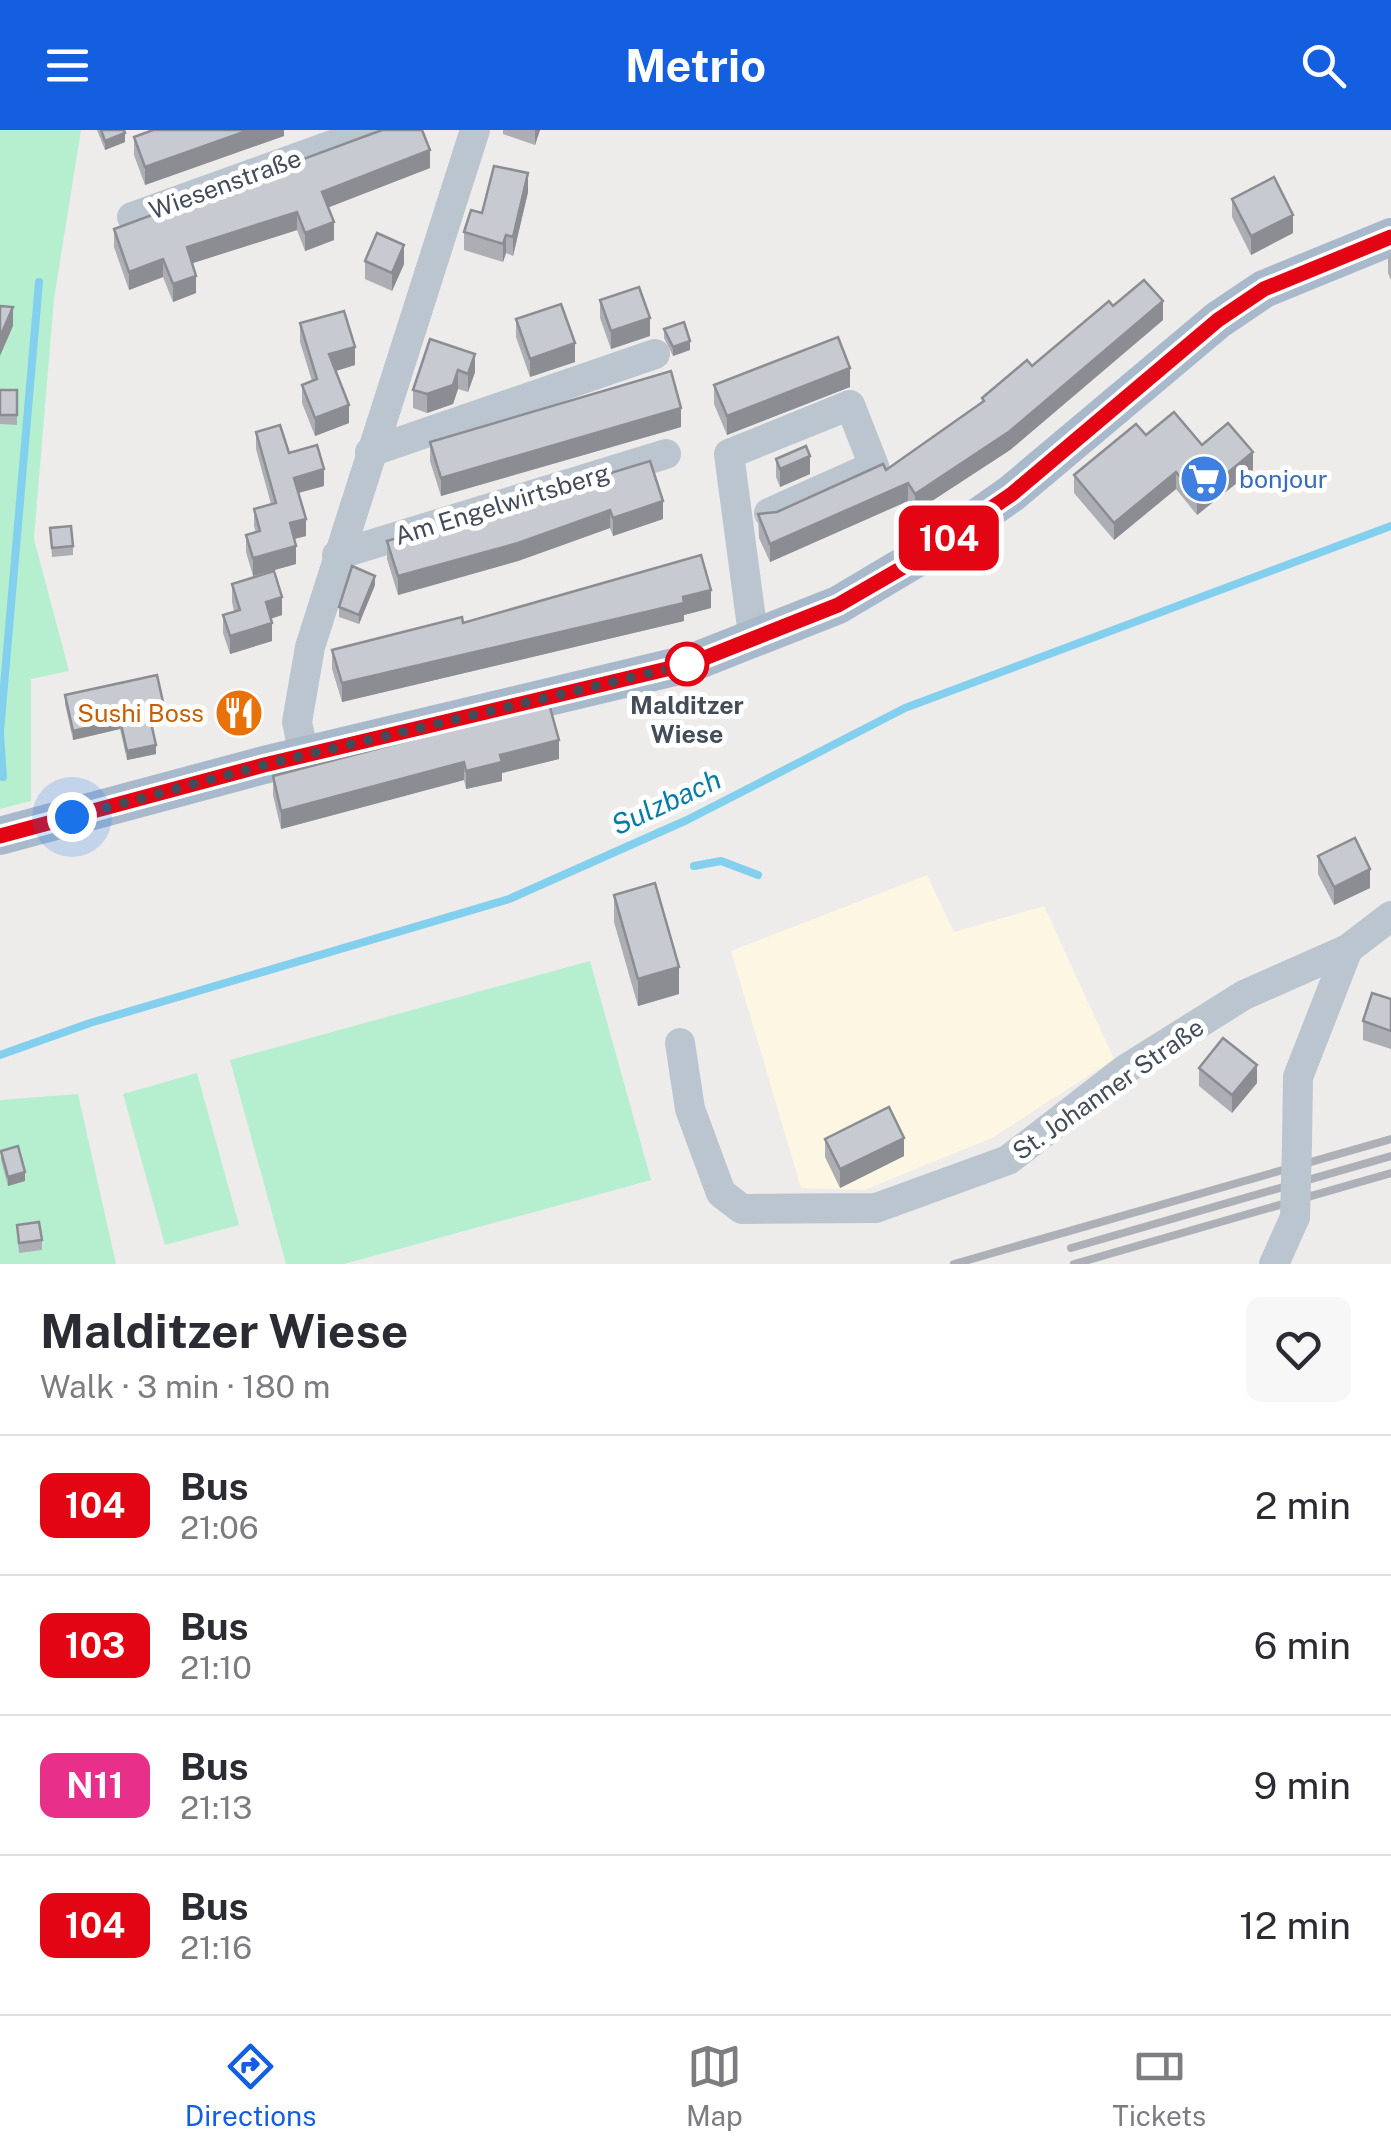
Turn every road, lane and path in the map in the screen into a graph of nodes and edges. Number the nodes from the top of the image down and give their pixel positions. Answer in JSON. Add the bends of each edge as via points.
{"nodes":[{"id":1,"x":374,"y":130,"type":"edge"},
{"id":2,"x":475,"y":130,"type":"edge"},
{"id":3,"x":132,"y":217,"type":"dead end"},
{"id":4,"x":1391,"y":237,"type":"edge"},
{"id":5,"x":655,"y":354,"type":"dead end"},
{"id":6,"x":370,"y":452,"type":"junction"},
{"id":7,"x":666,"y":454,"type":"dead end"},
{"id":8,"x":769,"y":512,"type":"edge"},
{"id":9,"x":337,"y":554,"type":"junction"},
{"id":10,"x":754,"y":642,"type":"junction"},
{"id":11,"x":304,"y":755,"type":"junction"},
{"id":12,"x":0,"y":836,"type":"edge"},
{"id":13,"x":1391,"y":916,"type":"edge"},
{"id":14,"x":1348,"y":949,"type":"junction"},
{"id":15,"x":680,"y":1043,"type":"dead end"},
{"id":16,"x":1274,"y":1264,"type":"edge"}],
"edges":[{"from":1,"to":3,"type":"street","name":"Wiesenstraße"},
{"from":2,"to":6,"type":"street"},
{"from":4,"to":10,"type":"main road","via":[[1264,289],[974,521],[838,605]]},
{"from":5,"to":6,"type":"street"},
{"from":6,"to":9,"type":"street"},
{"from":7,"to":9,"type":"street","name":"Am Engelwirtsberg"},
{"from":8,"to":10,"type":"street","via":[[874,466],[850,406],[730,454]]},
{"from":9,"to":11,"type":"street","via":[[301,682],[297,722]]},
{"from":10,"to":11,"type":"main road","via":[[692,663]]},
{"from":11,"to":12,"type":"main road"},
{"from":13,"to":14,"type":"street","name":"St. Johanner Straße"},
{"from":14,"to":15,"type":"street","name":"St. Johanner Straße","via":[[1244,995],[1126,1069],[1008,1160],[876,1208],[742,1209],[721,1193],[690,1108]]},
{"from":14,"to":16,"type":"street","bridge":true,"via":[[1298,1078],[1294,1217]]}]}
